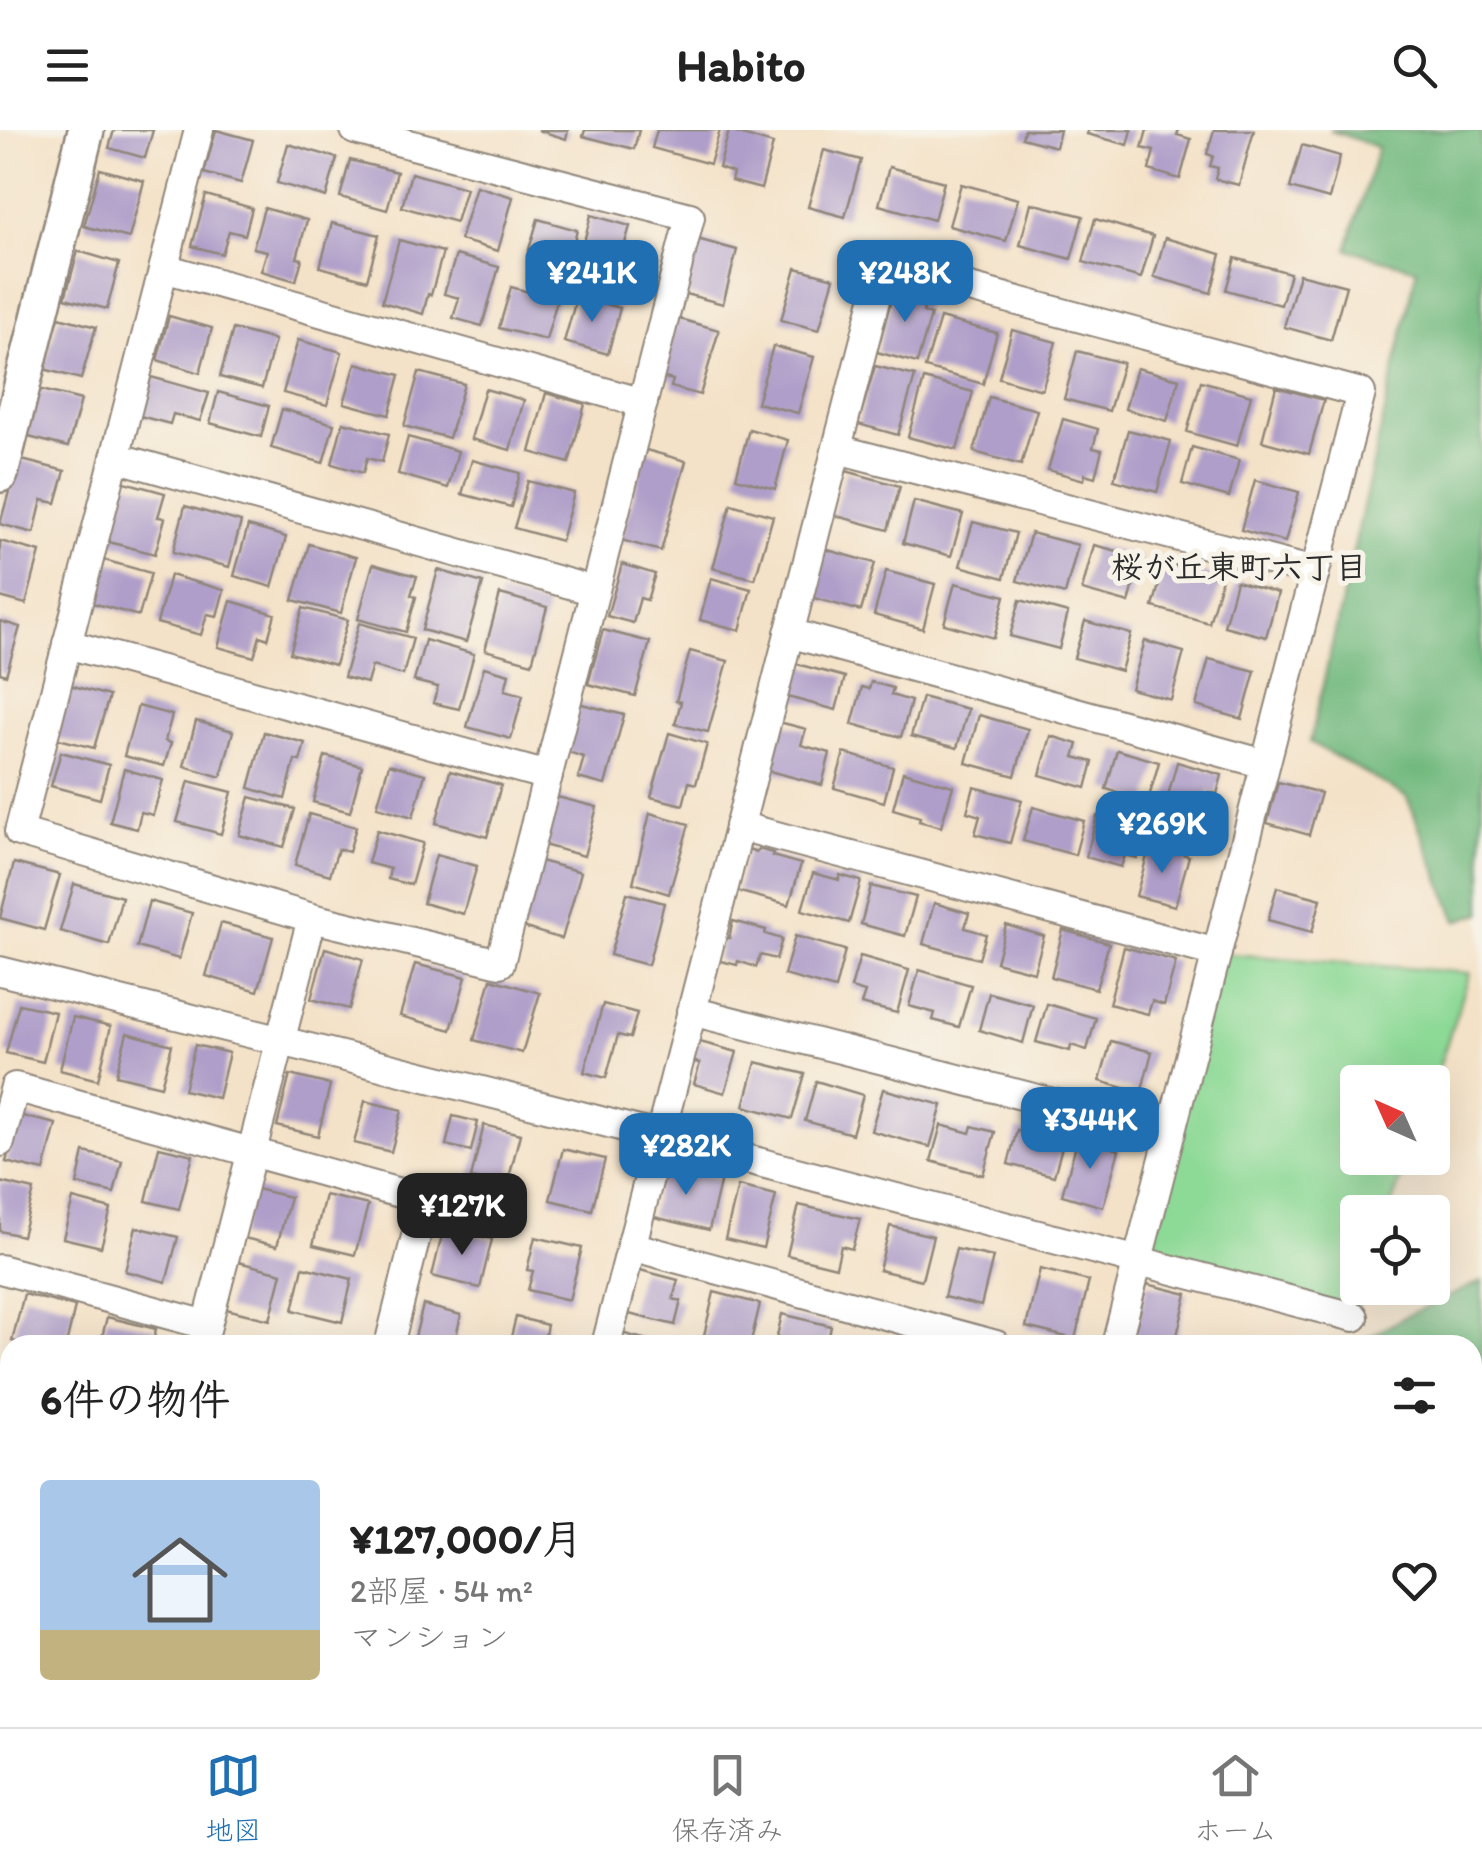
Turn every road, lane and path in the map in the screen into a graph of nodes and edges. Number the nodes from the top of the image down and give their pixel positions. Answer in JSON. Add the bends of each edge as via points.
{"nodes":[{"id":1,"x":86,"y":130,"type":"edge"},
{"id":2,"x":199,"y":130,"type":"edge"},
{"id":3,"x":356,"y":130,"type":"edge"},
{"id":4,"x":164,"y":268,"type":"junction"},
{"id":5,"x":642,"y":403,"type":"junction"},
{"id":6,"x":837,"y":450,"type":"junction"},
{"id":7,"x":115,"y":457,"type":"junction"},
{"id":8,"x":0,"y":474,"type":"edge"},
{"id":9,"x":1315,"y":572,"type":"junction"},
{"id":10,"x":595,"y":591,"type":"junction"},
{"id":11,"x":789,"y":633,"type":"junction"},
{"id":12,"x":67,"y":644,"type":"junction"},
{"id":13,"x":1265,"y":764,"type":"junction"},
{"id":14,"x":548,"y":776,"type":"junction"},
{"id":15,"x":739,"y":826,"type":"junction"},
{"id":16,"x":312,"y":918,"type":"junction"},
{"id":17,"x":1217,"y":953,"type":"junction"},
{"id":18,"x":0,"y":971,"type":"edge"},
{"id":19,"x":691,"y":1011,"type":"junction"},
{"id":20,"x":280,"y":1040,"type":"junction"},
{"id":21,"x":1171,"y":1133,"type":"junction"},
{"id":22,"x":659,"y":1136,"type":"junction"},
{"id":23,"x":0,"y":1142,"type":"edge"},
{"id":24,"x":252,"y":1151,"type":"junction"},
{"id":25,"x":631,"y":1246,"type":"junction"},
{"id":26,"x":1138,"y":1260,"type":"junction"},
{"id":27,"x":0,"y":1269,"type":"edge"},
{"id":28,"x":1354,"y":1317,"type":"dead end"},
{"id":29,"x":204,"y":1335,"type":"edge"},
{"id":30,"x":391,"y":1335,"type":"edge"},
{"id":31,"x":609,"y":1335,"type":"edge"},
{"id":32,"x":959,"y":1335,"type":"edge"},
{"id":33,"x":1119,"y":1335,"type":"edge"}],
"edges":[{"from":1,"to":8,"type":"street"},
{"from":2,"to":4,"type":"street"},
{"from":3,"to":5,"type":"street","via":[[690,217]]},
{"from":4,"to":5,"type":"street"},
{"from":4,"to":7,"type":"street"},
{"from":5,"to":10,"type":"street"},
{"from":6,"to":9,"type":"street"},
{"from":6,"to":9,"type":"street","via":[[884,265],[1361,393]]},
{"from":6,"to":11,"type":"street"},
{"from":7,"to":10,"type":"street"},
{"from":7,"to":12,"type":"street"},
{"from":9,"to":13,"type":"street"},
{"from":10,"to":14,"type":"street"},
{"from":11,"to":13,"type":"street"},
{"from":11,"to":15,"type":"street"},
{"from":12,"to":14,"type":"street"},
{"from":12,"to":16,"type":"street","via":[[19,832]]},
{"from":13,"to":17,"type":"street"},
{"from":14,"to":16,"type":"street","via":[[500,963]]},
{"from":15,"to":17,"type":"street"},
{"from":15,"to":19,"type":"street"},
{"from":16,"to":20,"type":"street"},
{"from":17,"to":21,"type":"street"},
{"from":18,"to":20,"type":"street"},
{"from":19,"to":21,"type":"street"},
{"from":19,"to":22,"type":"street"},
{"from":20,"to":22,"type":"street"},
{"from":20,"to":24,"type":"street"},
{"from":21,"to":26,"type":"street"},
{"from":22,"to":25,"type":"street"},
{"from":22,"to":26,"type":"street"},
{"from":23,"to":24,"type":"street","via":[[14,1087]]},
{"from":24,"to":29,"type":"street"},
{"from":24,"to":30,"type":"street","via":[[425,1200]]},
{"from":25,"to":31,"type":"street"},
{"from":25,"to":32,"type":"street"},
{"from":26,"to":28,"type":"street"},
{"from":26,"to":33,"type":"street"},
{"from":27,"to":29,"type":"street"}]}
